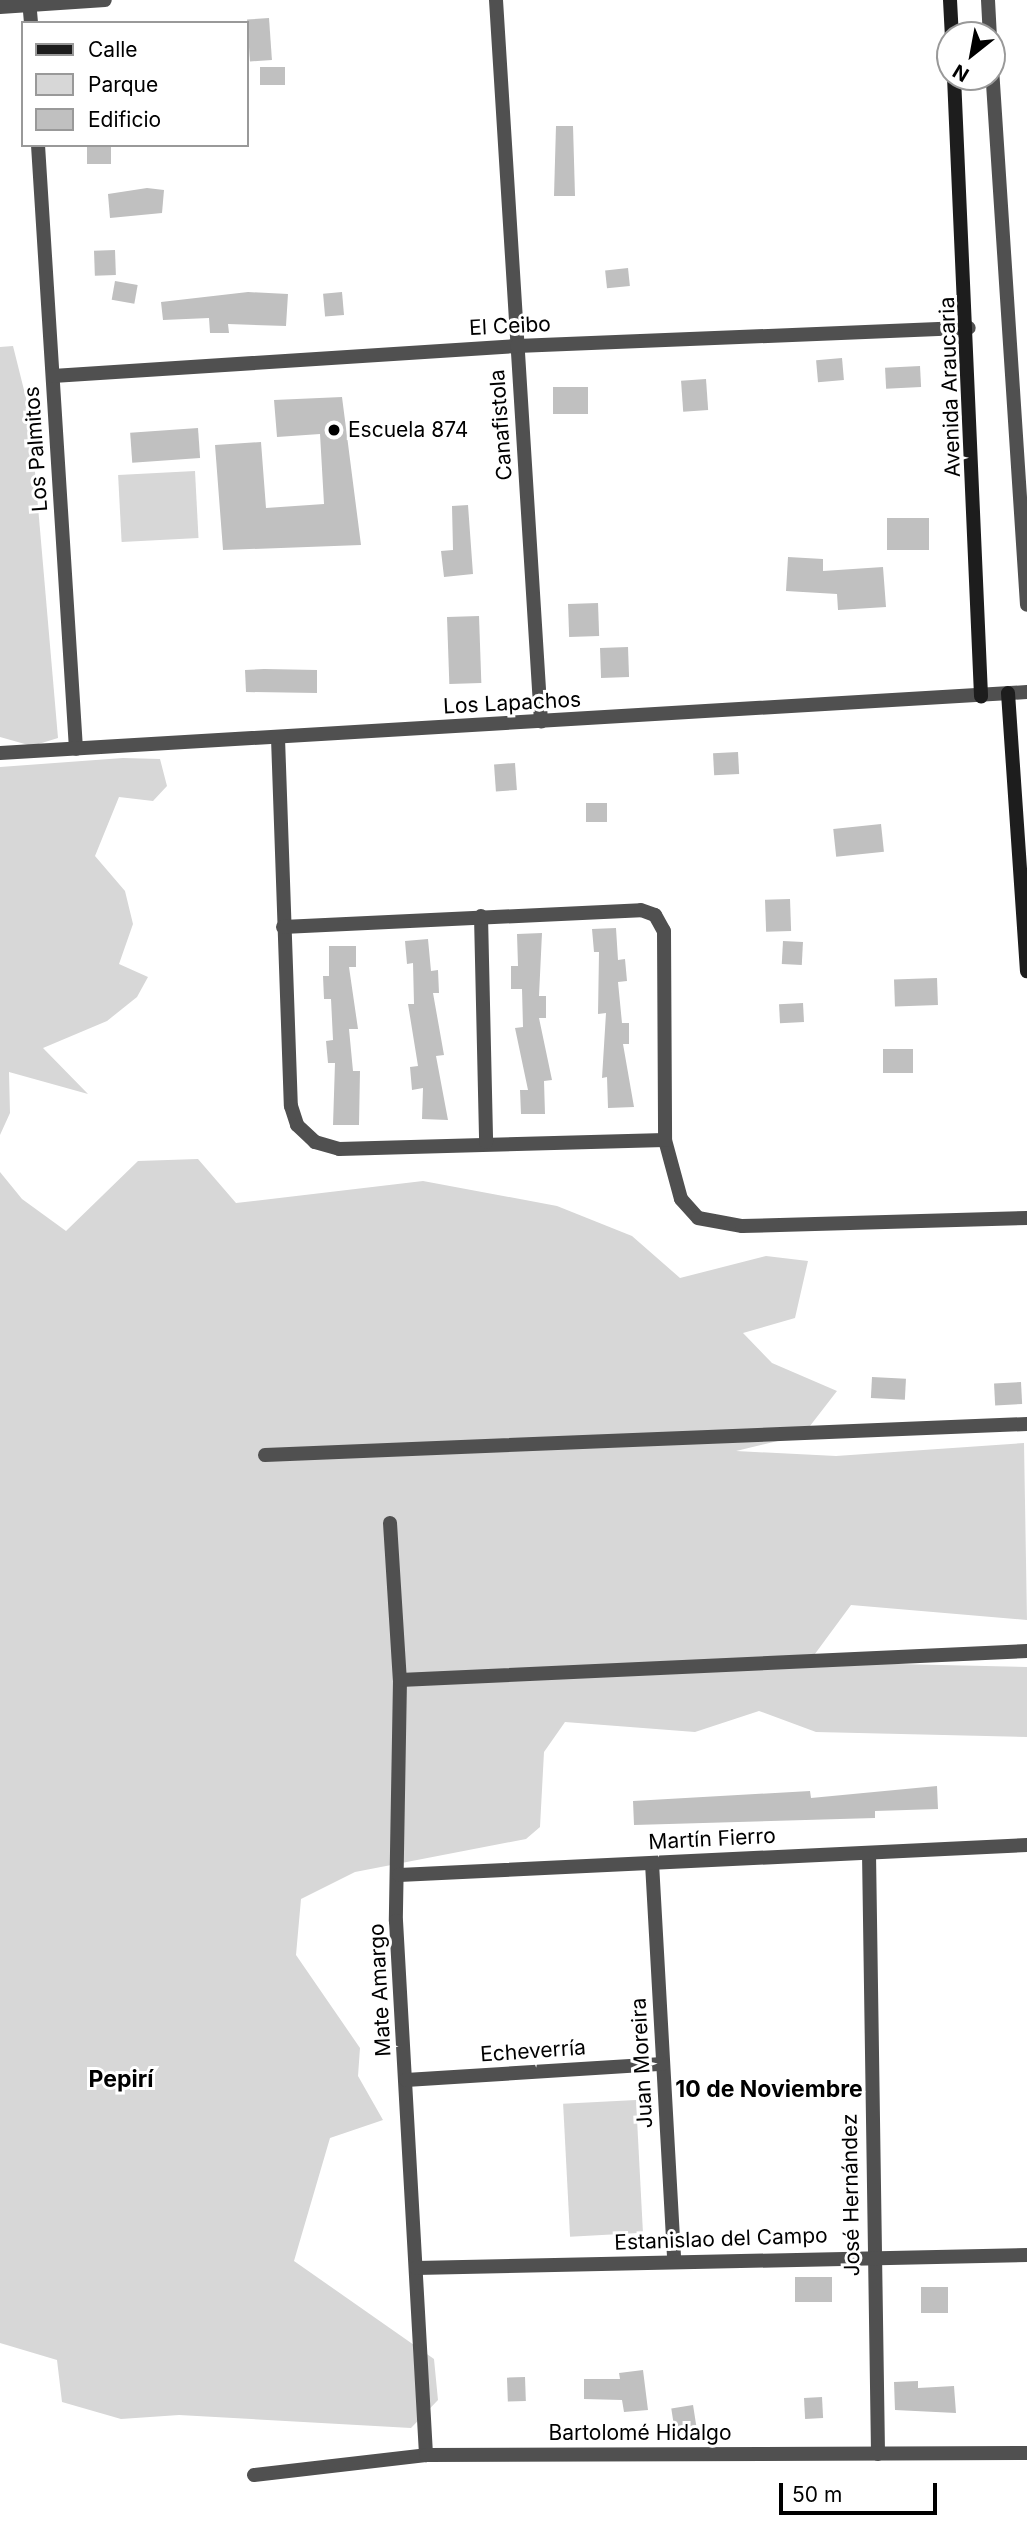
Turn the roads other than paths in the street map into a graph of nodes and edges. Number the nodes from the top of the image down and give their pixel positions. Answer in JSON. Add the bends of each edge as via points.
{"nodes":[{"id":1,"x":105,"y":0,"type":"edge"},
{"id":2,"x":496,"y":0,"type":"edge"},
{"id":3,"x":950,"y":0,"type":"edge"},
{"id":4,"x":988,"y":0,"type":"edge"},
{"id":5,"x":29,"y":2,"type":"edge"},
{"id":6,"x":0,"y":7,"type":"edge"},
{"id":7,"x":31,"y":21,"type":"edge"},
{"id":8,"x":951,"y":21,"type":"edge"},
{"id":9,"x":989,"y":21,"type":"edge"},
{"id":10,"x":955,"y":91,"type":"edge"},
{"id":11,"x":994,"y":91,"type":"edge"},
{"id":12,"x":38,"y":147,"type":"edge"},
{"id":13,"x":969,"y":328,"type":"junction"},
{"id":14,"x":517,"y":346,"type":"junction"},
{"id":15,"x":53,"y":376,"type":"junction"},
{"id":16,"x":1023,"y":532,"type":"edge"},
{"id":17,"x":1027,"y":606,"type":"edge"},
{"id":18,"x":1027,"y":692,"type":"edge"},
{"id":19,"x":1007,"y":693,"type":"junction"},
{"id":20,"x":981,"y":696,"type":"junction"},
{"id":21,"x":541,"y":722,"type":"junction"},
{"id":22,"x":278,"y":738,"type":"junction"},
{"id":23,"x":76,"y":749,"type":"junction"},
{"id":24,"x":0,"y":753,"type":"edge"},
{"id":25,"x":481,"y":916,"type":"junction"},
{"id":26,"x":283,"y":928,"type":"junction"},
{"id":27,"x":1027,"y":971,"type":"edge"},
{"id":28,"x":665,"y":1140,"type":"junction"},
{"id":29,"x":486,"y":1142,"type":"junction"},
{"id":30,"x":1027,"y":1218,"type":"edge"},
{"id":31,"x":1027,"y":1423,"type":"edge"},
{"id":32,"x":265,"y":1455,"type":"dead end"},
{"id":33,"x":390,"y":1523,"type":"dead end"},
{"id":34,"x":1027,"y":1651,"type":"edge"},
{"id":35,"x":400,"y":1680,"type":"junction"},
{"id":36,"x":1027,"y":1845,"type":"edge"},
{"id":37,"x":869,"y":1853,"type":"junction"},
{"id":38,"x":652,"y":1863,"type":"junction"},
{"id":39,"x":399,"y":1875,"type":"junction"},
{"id":40,"x":663,"y":2064,"type":"junction"},
{"id":41,"x":406,"y":2080,"type":"junction"},
{"id":42,"x":1027,"y":2255,"type":"edge"},
{"id":43,"x":872,"y":2256,"type":"junction"},
{"id":44,"x":674,"y":2261,"type":"junction"},
{"id":45,"x":416,"y":2268,"type":"junction"},
{"id":46,"x":1027,"y":2453,"type":"edge"},
{"id":47,"x":878,"y":2454,"type":"junction"},
{"id":48,"x":426,"y":2455,"type":"junction"},
{"id":49,"x":254,"y":2475,"type":"dead end"}],
"edges":[{"from":1,"to":5,"type":"street"},
{"from":2,"to":14,"type":"street","name":"Canafistola"},
{"from":3,"to":8,"type":"main road"},
{"from":4,"to":9,"type":"street"},
{"from":5,"to":6,"type":"street"},
{"from":5,"to":7,"type":"street"},
{"from":10,"to":13,"type":"main road","name":"Avenida Araucaria"},
{"from":11,"to":16,"type":"street"},
{"from":12,"to":15,"type":"street","name":"Los Palmitos"},
{"from":13,"to":14,"type":"street","name":"El Ceibo"},
{"from":13,"to":20,"type":"main road","name":"Avenida Araucaria"},
{"from":14,"to":15,"type":"street","name":"El Ceibo"},
{"from":14,"to":21,"type":"street","name":"Canafistola"},
{"from":15,"to":23,"type":"street","name":"Los Palmitos"},
{"from":16,"to":17,"type":"street"},
{"from":18,"to":19,"type":"street","name":"Los Lapachos"},
{"from":19,"to":20,"type":"street","name":"Los Lapachos"},
{"from":19,"to":27,"type":"main road"},
{"from":20,"to":21,"type":"street","name":"Los Lapachos"},
{"from":21,"to":22,"type":"street","name":"Los Lapachos"},
{"from":22,"to":23,"type":"street","name":"Los Lapachos"},
{"from":22,"to":26,"type":"street"},
{"from":23,"to":24,"type":"street","name":"Los Lapachos"},
{"from":25,"to":26,"type":"street"},
{"from":25,"to":28,"type":"street","via":[[641,910],[655,915],[664,931]]},
{"from":25,"to":29,"type":"street"},
{"from":26,"to":29,"type":"street","via":[[296,1125],[315,1142],[340,1149]]},
{"from":28,"to":29,"type":"street"},
{"from":28,"to":30,"type":"street","via":[[681,1199],[698,1218],[742,1226]]},
{"from":31,"to":32,"type":"street"},
{"from":33,"to":35,"type":"street","name":"Mate Amargo"},
{"from":34,"to":35,"type":"street"},
{"from":35,"to":39,"type":"street","name":"Mate Amargo"},
{"from":36,"to":37,"type":"street","name":"Martín Fierro"},
{"from":37,"to":38,"type":"street","name":"Martín Fierro"},
{"from":37,"to":43,"type":"street","name":"José Hernández"},
{"from":38,"to":39,"type":"street","name":"Martín Fierro"},
{"from":38,"to":40,"type":"street","name":"Juan Moreira"},
{"from":39,"to":41,"type":"street","name":"Mate Amargo"},
{"from":40,"to":41,"type":"street","name":"Echeverría"},
{"from":40,"to":44,"type":"street","name":"Juan Moreira"},
{"from":41,"to":45,"type":"street","name":"Mate Amargo"},
{"from":42,"to":43,"type":"street","name":"Estanislao del Campo"},
{"from":43,"to":44,"type":"street","name":"Estanislao del Campo"},
{"from":43,"to":47,"type":"street","name":"José Hernández"},
{"from":44,"to":45,"type":"street","name":"Estanislao del Campo"},
{"from":45,"to":48,"type":"street","name":"Mate Amargo"},
{"from":46,"to":47,"type":"street","name":"Bartolomé Hidalgo"},
{"from":47,"to":48,"type":"street","name":"Bartolomé Hidalgo"},
{"from":48,"to":49,"type":"street","name":"Bartolomé Hidalgo"}]}
